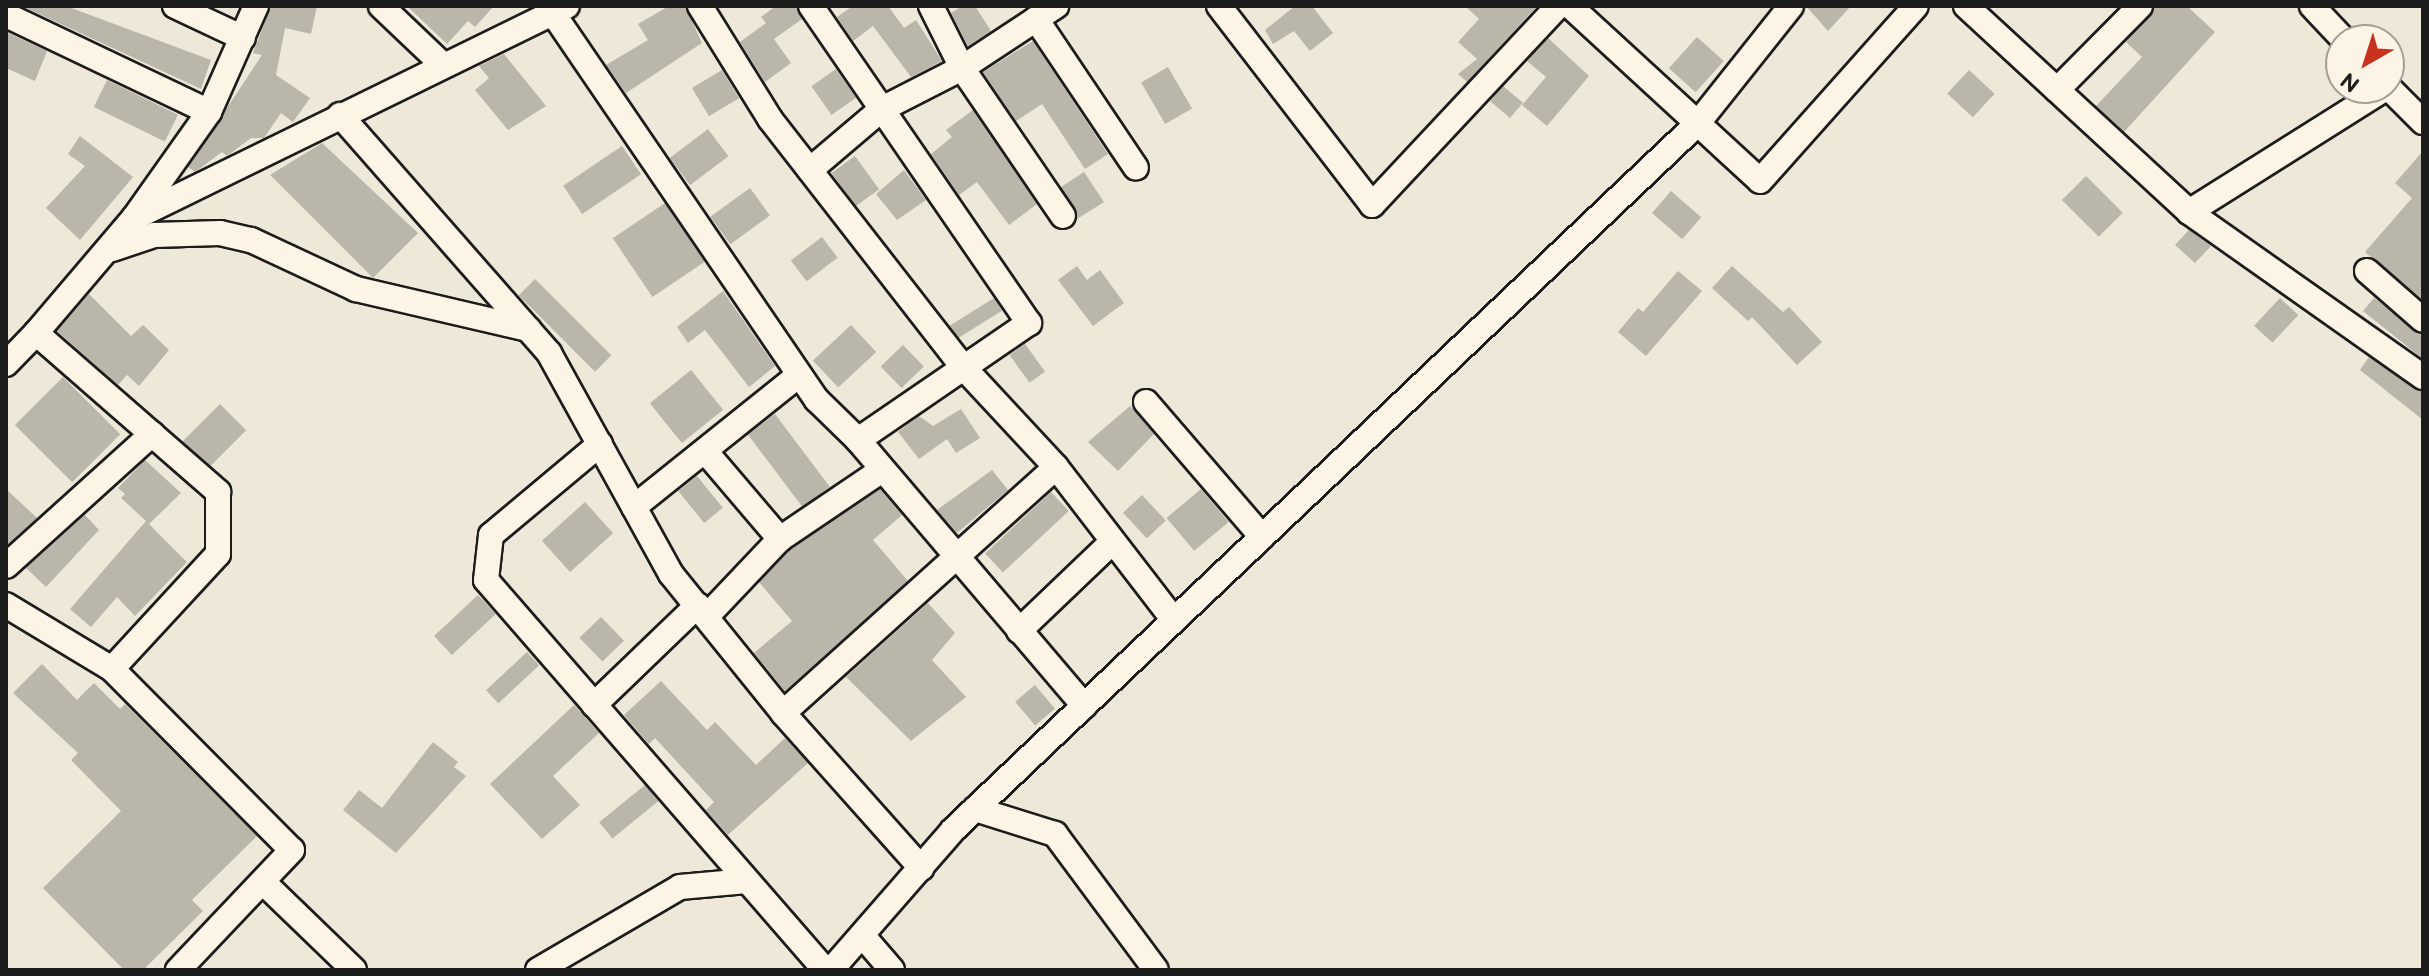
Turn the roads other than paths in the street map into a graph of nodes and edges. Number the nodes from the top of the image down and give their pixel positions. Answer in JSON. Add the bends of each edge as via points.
{"nodes":[{"id":1,"x":175,"y":6,"type":"edge"},
{"id":2,"x":256,"y":6,"type":"edge"},
{"id":3,"x":381,"y":6,"type":"edge"},
{"id":4,"x":700,"y":6,"type":"edge"},
{"id":5,"x":811,"y":6,"type":"edge"},
{"id":6,"x":931,"y":6,"type":"edge"},
{"id":7,"x":1219,"y":6,"type":"edge"},
{"id":8,"x":1558,"y":6,"type":"edge"},
{"id":9,"x":1570,"y":6,"type":"edge"},
{"id":10,"x":1791,"y":6,"type":"edge"},
{"id":11,"x":1916,"y":6,"type":"edge"},
{"id":12,"x":1966,"y":6,"type":"edge"},
{"id":13,"x":2140,"y":6,"type":"edge"},
{"id":14,"x":2312,"y":6,"type":"edge"},
{"id":15,"x":552,"y":8,"type":"edge"},
{"id":16,"x":1046,"y":13,"type":"edge"},
{"id":17,"x":6,"y":15,"type":"edge"},
{"id":18,"x":2329,"y":24,"type":"edge"},
{"id":19,"x":243,"y":38,"type":"junction"},
{"id":20,"x":443,"y":65,"type":"junction"},
{"id":21,"x":962,"y":68,"type":"junction"},
{"id":22,"x":2057,"y":90,"type":"junction"},
{"id":23,"x":2362,"y":104,"type":"edge"},
{"id":24,"x":2404,"y":104,"type":"edge"},
{"id":25,"x":882,"y":109,"type":"junction"},
{"id":26,"x":209,"y":112,"type":"junction"},
{"id":27,"x":340,"y":115,"type":"junction"},
{"id":28,"x":2423,"y":122,"type":"edge"},
{"id":29,"x":1698,"y":123,"type":"junction"},
{"id":30,"x":1136,"y":168,"type":"dead end"},
{"id":31,"x":810,"y":170,"type":"junction"},
{"id":32,"x":2189,"y":212,"type":"junction"},
{"id":33,"x":1063,"y":216,"type":"dead end"},
{"id":34,"x":134,"y":218,"type":"junction"},
{"id":35,"x":112,"y":249,"type":"junction"},
{"id":36,"x":2367,"y":271,"type":"dead end"},
{"id":37,"x":2423,"y":320,"type":"edge"},
{"id":38,"x":528,"y":329,"type":"junction"},
{"id":39,"x":36,"y":333,"type":"junction"},
{"id":40,"x":6,"y":364,"type":"edge"},
{"id":41,"x":964,"y":368,"type":"junction"},
{"id":42,"x":799,"y":375,"type":"junction"},
{"id":43,"x":2423,"y":377,"type":"edge"},
{"id":44,"x":1146,"y":402,"type":"dead end"},
{"id":45,"x":152,"y":434,"type":"junction"},
{"id":46,"x":858,"y":440,"type":"junction"},
{"id":47,"x":600,"y":444,"type":"junction"},
{"id":48,"x":705,"y":451,"type":"junction"},
{"id":49,"x":1056,"y":467,"type":"junction"},
{"id":50,"x":879,"y":472,"type":"junction"},
{"id":51,"x":634,"y":507,"type":"junction"},
{"id":52,"x":1262,"y":537,"type":"junction"},
{"id":53,"x":780,"y":539,"type":"junction"},
{"id":54,"x":1111,"y":543,"type":"junction"},
{"id":55,"x":953,"y":558,"type":"junction"},
{"id":56,"x":6,"y":566,"type":"edge"},
{"id":57,"x":6,"y":605,"type":"edge"},
{"id":58,"x":702,"y":610,"type":"junction"},
{"id":59,"x":1174,"y":620,"type":"junction"},
{"id":60,"x":1019,"y":631,"type":"junction"},
{"id":61,"x":112,"y":669,"type":"junction"},
{"id":62,"x":594,"y":705,"type":"junction"},
{"id":63,"x":1084,"y":706,"type":"junction"},
{"id":64,"x":783,"y":713,"type":"junction"},
{"id":65,"x":975,"y":809,"type":"junction"},
{"id":66,"x":921,"y":868,"type":"junction"},
{"id":67,"x":747,"y":881,"type":"junction"},
{"id":68,"x":264,"y":883,"type":"junction"},
{"id":69,"x":862,"y":935,"type":"junction"},
{"id":70,"x":178,"y":970,"type":"edge"},
{"id":71,"x":354,"y":970,"type":"edge"},
{"id":72,"x":538,"y":970,"type":"edge"},
{"id":73,"x":825,"y":970,"type":"edge"},
{"id":74,"x":831,"y":970,"type":"edge"},
{"id":75,"x":892,"y":970,"type":"edge"},
{"id":76,"x":1156,"y":970,"type":"edge"}],
"edges":[{"from":1,"to":19,"type":"street"},
{"from":2,"to":19,"type":"street"},
{"from":3,"to":20,"type":"street"},
{"from":4,"to":31,"type":"street","via":[[770,119]]},
{"from":5,"to":25,"type":"street"},
{"from":6,"to":21,"type":"street"},
{"from":7,"to":8,"type":"street","via":[[1372,205]]},
{"from":9,"to":29,"type":"street"},
{"from":10,"to":29,"type":"street"},
{"from":11,"to":29,"type":"street","via":[[1760,181]]},
{"from":12,"to":22,"type":"street"},
{"from":13,"to":22,"type":"street"},
{"from":14,"to":18,"type":"street"},
{"from":15,"to":20,"type":"street"},
{"from":15,"to":42,"type":"street"},
{"from":16,"to":21,"type":"street"},
{"from":16,"to":30,"type":"street"},
{"from":17,"to":26,"type":"street"},
{"from":19,"to":26,"type":"street"},
{"from":20,"to":27,"type":"street"},
{"from":21,"to":25,"type":"street"},
{"from":21,"to":33,"type":"street"},
{"from":22,"to":32,"type":"street"},
{"from":23,"to":32,"type":"street"},
{"from":24,"to":28,"type":"street"},
{"from":25,"to":31,"type":"street"},
{"from":25,"to":41,"type":"street","via":[[1029,323]]},
{"from":26,"to":34,"type":"street"},
{"from":27,"to":34,"type":"street","via":[[221,180]]},
{"from":27,"to":38,"type":"street"},
{"from":29,"to":52,"type":"street"},
{"from":31,"to":41,"type":"street"},
{"from":32,"to":43,"type":"street"},
{"from":34,"to":35,"type":"street"},
{"from":35,"to":38,"type":"street","via":[[164,233],[220,233],[251,240],[356,289]]},
{"from":35,"to":39,"type":"street"},
{"from":36,"to":37,"type":"street"},
{"from":38,"to":47,"type":"street","via":[[549,353]]},
{"from":39,"to":40,"type":"street"},
{"from":39,"to":45,"type":"street"},
{"from":41,"to":46,"type":"street"},
{"from":41,"to":49,"type":"street"},
{"from":42,"to":46,"type":"street"},
{"from":42,"to":48,"type":"street"},
{"from":44,"to":52,"type":"street"},
{"from":45,"to":56,"type":"street"},
{"from":45,"to":61,"type":"street","via":[[218,492],[218,554]]},
{"from":46,"to":50,"type":"street"},
{"from":47,"to":51,"type":"street"},
{"from":47,"to":62,"type":"street","via":[[491,535],[486,580]]},
{"from":48,"to":51,"type":"street"},
{"from":48,"to":53,"type":"street"},
{"from":49,"to":54,"type":"street"},
{"from":49,"to":55,"type":"street"},
{"from":50,"to":53,"type":"street"},
{"from":50,"to":55,"type":"street"},
{"from":51,"to":58,"type":"street","via":[[671,574]]},
{"from":52,"to":59,"type":"street"},
{"from":53,"to":58,"type":"street"},
{"from":54,"to":59,"type":"street"},
{"from":54,"to":60,"type":"street"},
{"from":55,"to":60,"type":"street"},
{"from":55,"to":64,"type":"street"},
{"from":57,"to":61,"type":"street"},
{"from":58,"to":62,"type":"street"},
{"from":58,"to":64,"type":"street"},
{"from":59,"to":63,"type":"street"},
{"from":60,"to":63,"type":"street"},
{"from":61,"to":68,"type":"street","via":[[292,850]]},
{"from":62,"to":67,"type":"street"},
{"from":63,"to":65,"type":"street"},
{"from":64,"to":66,"type":"street"},
{"from":65,"to":66,"type":"street"},
{"from":65,"to":76,"type":"street","via":[[1055,834]]},
{"from":66,"to":69,"type":"street"},
{"from":67,"to":72,"type":"street","via":[[680,887]]},
{"from":67,"to":73,"type":"street"},
{"from":68,"to":70,"type":"street"},
{"from":68,"to":71,"type":"street"},
{"from":69,"to":74,"type":"street"},
{"from":69,"to":75,"type":"street"}]}
